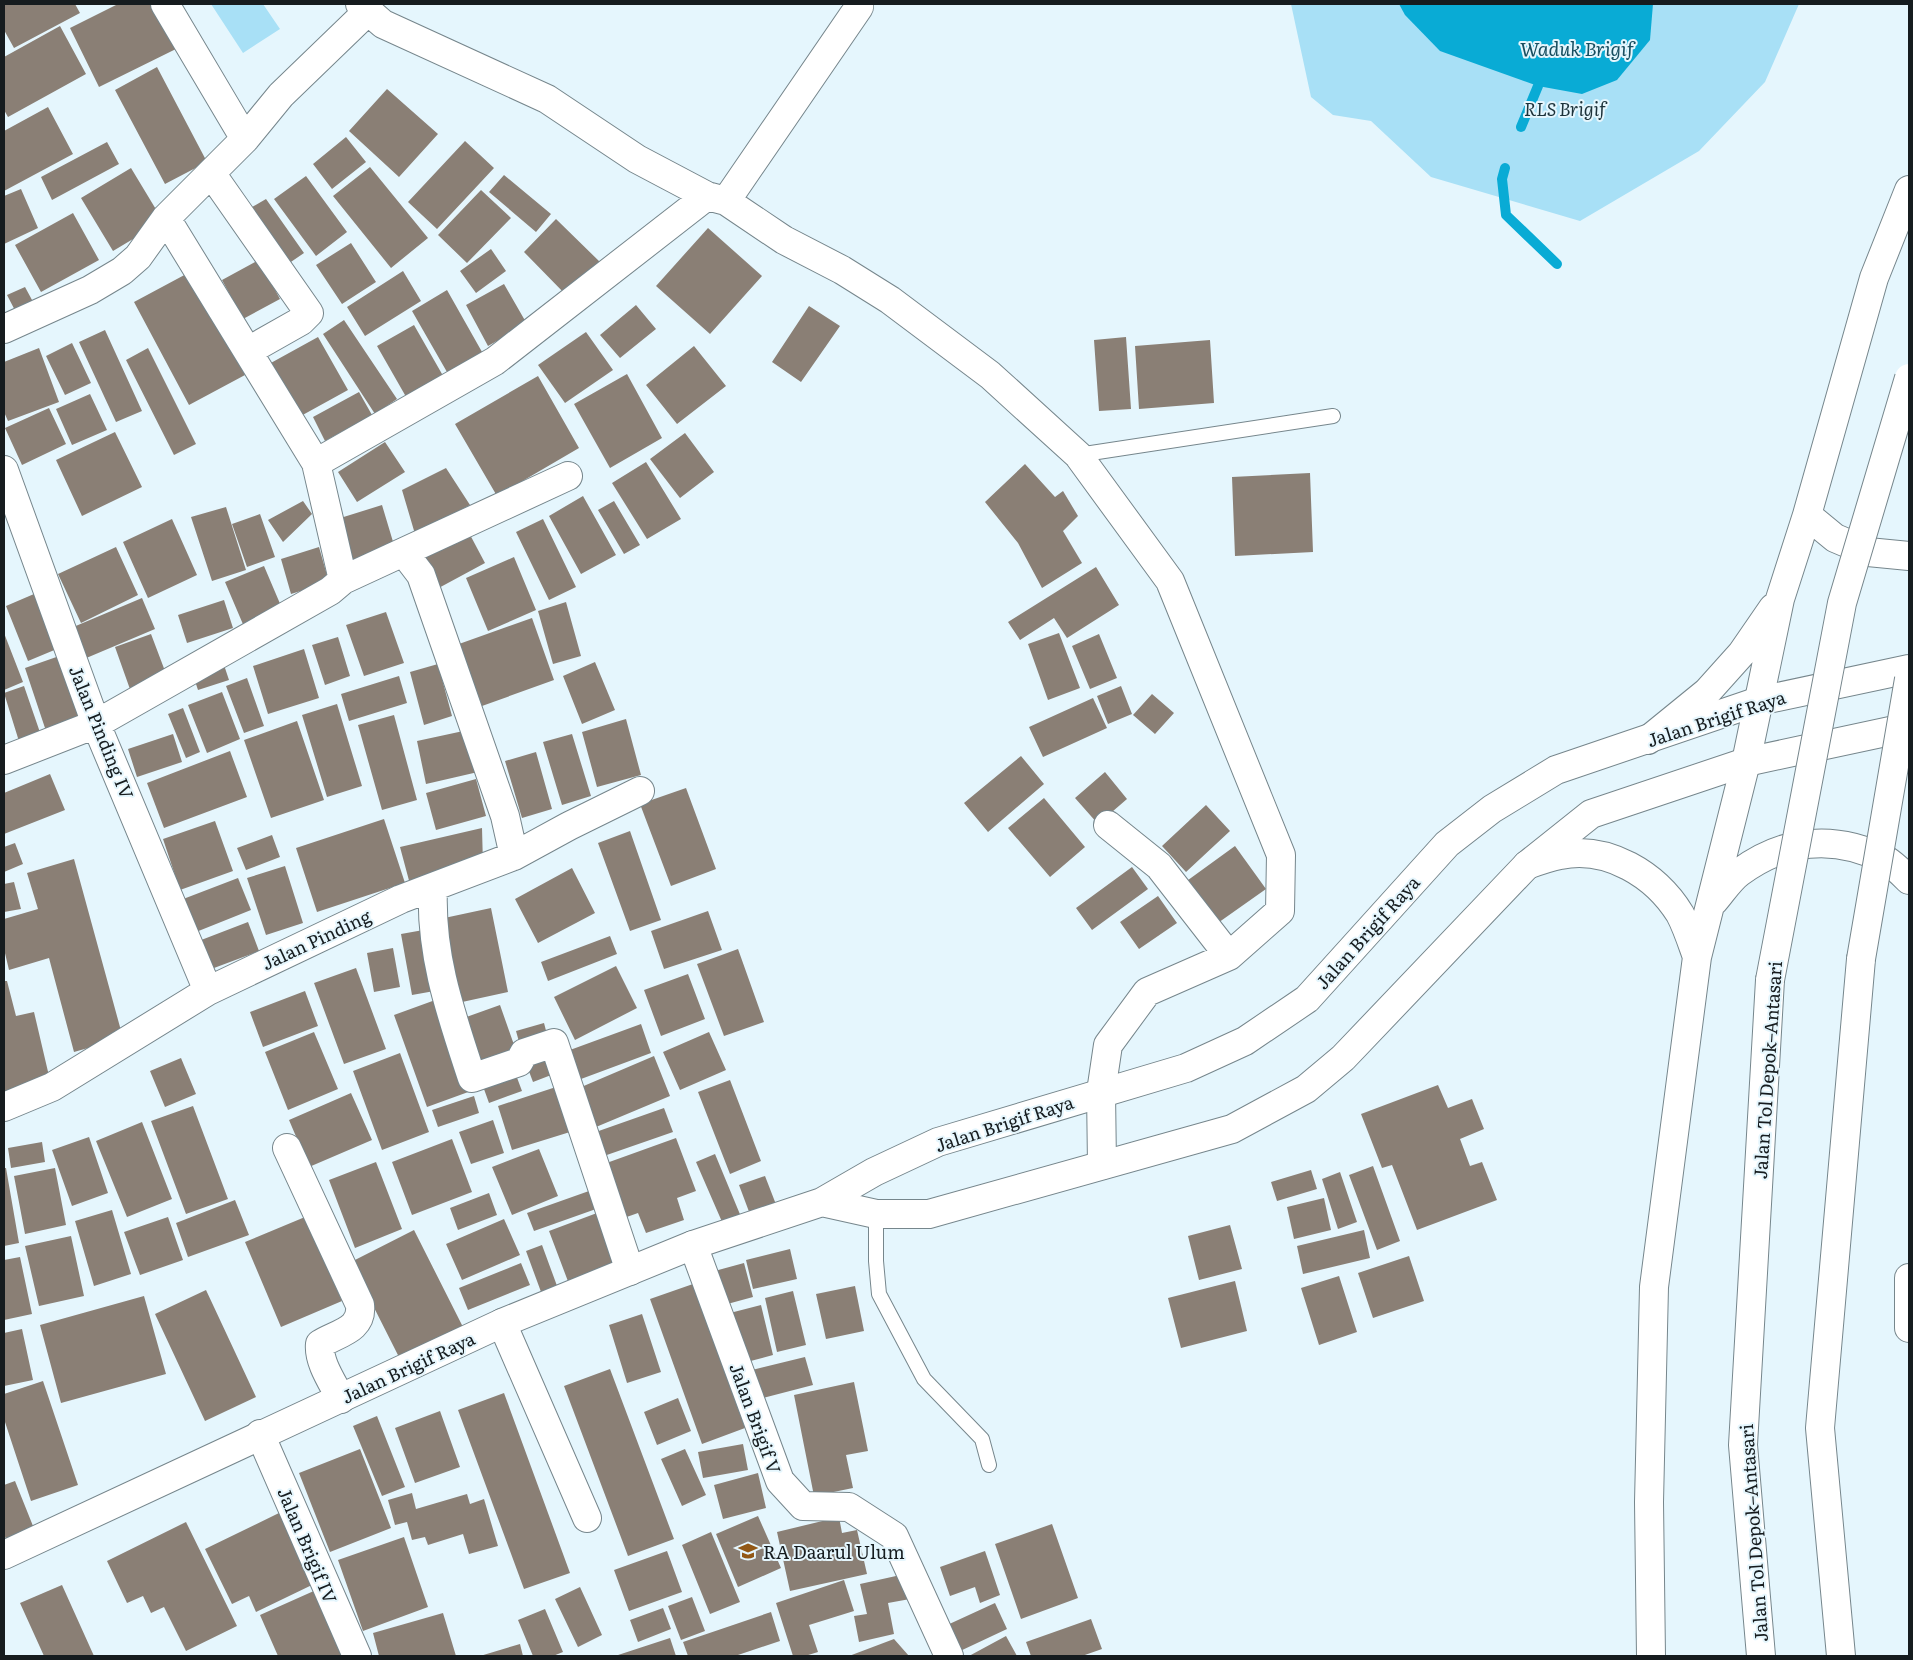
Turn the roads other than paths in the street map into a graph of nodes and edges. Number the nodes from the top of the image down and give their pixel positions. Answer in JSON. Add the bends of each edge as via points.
{"nodes":[{"id":1,"x":165,"y":4,"type":"edge"},
{"id":2,"x":860,"y":5,"type":"edge"},
{"id":3,"x":364,"y":7,"type":"edge"},
{"id":4,"x":245,"y":139,"type":"junction"},
{"id":5,"x":211,"y":173,"type":"junction"},
{"id":6,"x":1909,"y":190,"type":"edge"},
{"id":7,"x":717,"y":199,"type":"junction"},
{"id":8,"x":166,"y":218,"type":"junction"},
{"id":9,"x":4,"y":329,"type":"edge"},
{"id":10,"x":248,"y":351,"type":"junction"},
{"id":11,"x":1909,"y":378,"type":"edge"},
{"id":12,"x":1333,"y":416,"type":"dead end"},
{"id":13,"x":1078,"y":455,"type":"junction"},
{"id":14,"x":316,"y":463,"type":"junction"},
{"id":15,"x":4,"y":470,"type":"edge"},
{"id":16,"x":568,"y":476,"type":"dead end"},
{"id":17,"x":1807,"y":515,"type":"junction"},
{"id":18,"x":405,"y":554,"type":"junction"},
{"id":19,"x":1909,"y":556,"type":"edge"},
{"id":20,"x":343,"y":580,"type":"junction"},
{"id":21,"x":1780,"y":599,"type":"junction"},
{"id":22,"x":1909,"y":669,"type":"edge"},
{"id":23,"x":1909,"y":678,"type":"edge"},
{"id":24,"x":1759,"y":700,"type":"junction"},
{"id":25,"x":96,"y":724,"type":"junction"},
{"id":26,"x":1909,"y":727,"type":"edge"},
{"id":27,"x":1648,"y":740,"type":"junction"},
{"id":28,"x":4,"y":760,"type":"edge"},
{"id":29,"x":1746,"y":762,"type":"junction"},
{"id":30,"x":640,"y":791,"type":"dead end"},
{"id":31,"x":1108,"y":825,"type":"dead end"},
{"id":32,"x":514,"y":856,"type":"junction"},
{"id":33,"x":1527,"y":865,"type":"junction"},
{"id":34,"x":1909,"y":880,"type":"edge"},
{"id":35,"x":433,"y":888,"type":"junction"},
{"id":36,"x":1712,"y":904,"type":"junction"},
{"id":37,"x":1229,"y":956,"type":"junction"},
{"id":38,"x":1697,"y":957,"type":"junction"},
{"id":39,"x":208,"y":991,"type":"junction"},
{"id":40,"x":1101,"y":1092,"type":"junction"},
{"id":41,"x":4,"y":1107,"type":"edge"},
{"id":42,"x":287,"y":1148,"type":"dead end"},
{"id":43,"x":1102,"y":1165,"type":"junction"},
{"id":44,"x":822,"y":1202,"type":"junction"},
{"id":45,"x":876,"y":1214,"type":"junction"},
{"id":46,"x":693,"y":1245,"type":"junction"},
{"id":47,"x":630,"y":1271,"type":"junction"},
{"id":48,"x":1909,"y":1278,"type":"edge"},
{"id":49,"x":502,"y":1323,"type":"junction"},
{"id":50,"x":1909,"y":1328,"type":"edge"},
{"id":51,"x":341,"y":1399,"type":"junction"},
{"id":52,"x":260,"y":1434,"type":"junction"},
{"id":53,"x":989,"y":1465,"type":"dead end"},
{"id":54,"x":587,"y":1518,"type":"dead end"},
{"id":55,"x":4,"y":1555,"type":"edge"},
{"id":56,"x":357,"y":1656,"type":"edge"},
{"id":57,"x":949,"y":1656,"type":"edge"},
{"id":58,"x":1651,"y":1656,"type":"edge"},
{"id":59,"x":1761,"y":1656,"type":"edge"},
{"id":60,"x":1841,"y":1656,"type":"edge"}],
"edges":[{"from":1,"to":4,"type":"main road"},
{"from":2,"to":7,"type":"main road"},
{"from":3,"to":4,"type":"main road","via":[[281,95]]},
{"from":3,"to":7,"type":"main road","via":[[383,24],[547,99],[637,159]]},
{"from":4,"to":5,"type":"main road"},
{"from":5,"to":8,"type":"main road"},
{"from":5,"to":10,"type":"main road","via":[[309,313]]},
{"from":6,"to":17,"type":"main road","via":[[1874,278]]},
{"from":7,"to":13,"type":"main road","via":[[850,275],[934,332],[990,375]]},
{"from":7,"to":14,"type":"main road","via":[[495,361]]},
{"from":8,"to":9,"type":"main road","via":[[138,257],[122,271],[90,290]]},
{"from":8,"to":10,"type":"main road"},
{"from":10,"to":14,"type":"main road"},
{"from":11,"to":59,"type":"main road","name":"Jalan Tol Depok–Antasari","bridge":true,"via":[[1842,603],[1770,980],[1743,1445]]},
{"from":12,"to":13,"type":"lane"},
{"from":13,"to":37,"type":"main road","via":[[1170,581],[1281,855],[1280,911]]},
{"from":14,"to":20,"type":"main road"},
{"from":15,"to":25,"type":"main road","name":"Jalan Pinding IV"},
{"from":16,"to":18,"type":"main road"},
{"from":17,"to":19,"type":"main road","via":[[1835,538],[1868,552]]},
{"from":17,"to":21,"type":"main road"},
{"from":18,"to":20,"type":"main road"},
{"from":18,"to":32,"type":"main road","via":[[421,575],[505,816]]},
{"from":20,"to":25,"type":"main road","via":[[321,596]]},
{"from":21,"to":24,"type":"main road"},
{"from":21,"to":27,"type":"main road","via":[[1742,652],[1706,692]]},
{"from":22,"to":24,"type":"main road","name":"Jalan Brigif Raya"},
{"from":23,"to":60,"type":"main road","bridge":true,"via":[[1861,959],[1820,1428]]},
{"from":24,"to":27,"type":"main road","name":"Jalan Brigif Raya"},
{"from":24,"to":29,"type":"main road"},
{"from":25,"to":28,"type":"main road"},
{"from":25,"to":39,"type":"main road","name":"Jalan Pinding IV"},
{"from":26,"to":29,"type":"main road"},
{"from":27,"to":40,"type":"main road","name":"Jalan Brigif Raya","via":[[1556,770],[1492,809],[1447,844],[1307,999],[1245,1041],[1186,1068]]},
{"from":29,"to":33,"type":"main road","via":[[1591,814]]},
{"from":29,"to":36,"type":"main road"},
{"from":30,"to":32,"type":"main road","name":"Jalan Pinding"},
{"from":31,"to":37,"type":"main road","via":[[1159,866]]},
{"from":32,"to":35,"type":"main road","name":"Jalan Pinding"},
{"from":33,"to":38,"type":"main road","via":[[1561,854],[1597,855],[1631,866],[1659,886],[1680,915]]},
{"from":33,"to":43,"type":"main road","via":[[1343,1058],[1306,1089],[1232,1129]]},
{"from":34,"to":36,"type":"main road","via":[[1887,861],[1851,846],[1811,842],[1772,852],[1738,873]]},
{"from":35,"to":39,"type":"main road","name":"Jalan Pinding","via":[[332,930]]},
{"from":35,"to":47,"type":"main road","via":[[431,921],[446,999],[472,1078],[519,1062],[524,1053],[554,1043]]},
{"from":36,"to":38,"type":"main road"},
{"from":37,"to":40,"type":"main road","via":[[1147,992],[1108,1045]]},
{"from":38,"to":58,"type":"main road","via":[[1654,1287],[1649,1502]]},
{"from":39,"to":41,"type":"main road","name":"Jalan Pinding","via":[[52,1087]]},
{"from":40,"to":43,"type":"main road"},
{"from":40,"to":44,"type":"main road","name":"Jalan Brigif Raya","via":[[938,1142],[874,1172]]},
{"from":42,"to":51,"type":"main road","via":[[360,1305],[362,1316],[358,1324],[320,1344],[323,1362]]},
{"from":43,"to":45,"type":"main road","via":[[929,1214]]},
{"from":44,"to":45,"type":"main road"},
{"from":44,"to":46,"type":"main road","name":"Jalan Brigif Raya"},
{"from":45,"to":53,"type":"lane","via":[[879,1294],[924,1379],[982,1439]]},
{"from":46,"to":47,"type":"main road","name":"Jalan Brigif Raya"},
{"from":46,"to":57,"type":"main road","name":"Jalan Brigif V","via":[[780,1481],[803,1506],[849,1507],[894,1536]]},
{"from":47,"to":49,"type":"main road","name":"Jalan Brigif Raya"},
{"from":48,"to":50,"type":"main road"},
{"from":49,"to":51,"type":"main road","name":"Jalan Brigif Raya"},
{"from":49,"to":54,"type":"main road"},
{"from":51,"to":52,"type":"main road","name":"Jalan Brigif Raya"},
{"from":52,"to":55,"type":"main road","name":"Jalan Brigif Raya"},
{"from":52,"to":56,"type":"main road","name":"Jalan Brigif IV"}]}
